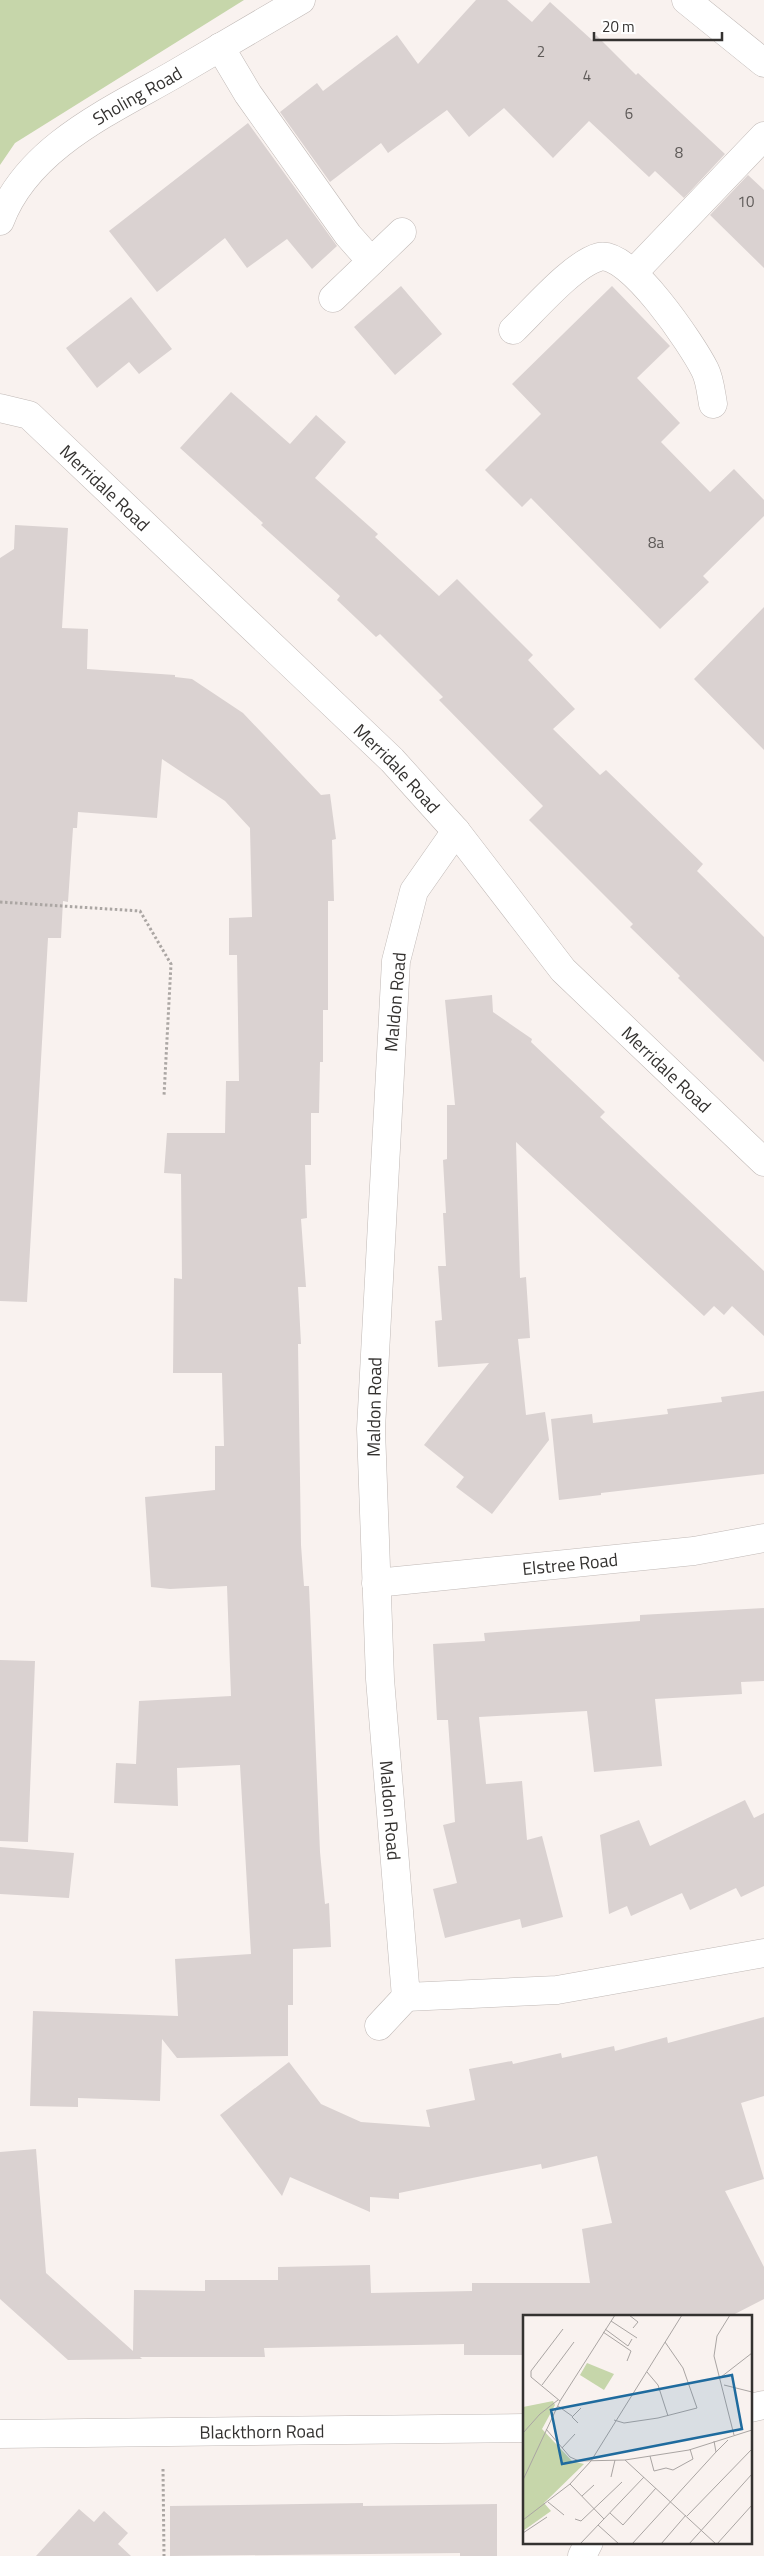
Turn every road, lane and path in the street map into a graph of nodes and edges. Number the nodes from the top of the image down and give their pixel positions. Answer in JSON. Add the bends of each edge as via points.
{"nodes":[{"id":1,"x":301,"y":0,"type":"edge"},
{"id":2,"x":686,"y":0,"type":"edge"},
{"id":3,"x":220,"y":47,"type":"junction"},
{"id":4,"x":764,"y":63,"type":"edge"},
{"id":5,"x":764,"y":136,"type":"edge"},
{"id":6,"x":0,"y":221,"type":"edge"},
{"id":7,"x":402,"y":232,"type":"dead end"},
{"id":8,"x":371,"y":261,"type":"junction"},
{"id":9,"x":634,"y":272,"type":"junction"},
{"id":10,"x":333,"y":298,"type":"dead end"},
{"id":11,"x":513,"y":330,"type":"dead end"},
{"id":12,"x":713,"y":404,"type":"dead end"},
{"id":13,"x":0,"y":408,"type":"edge"},
{"id":14,"x":456,"y":831,"type":"junction"},
{"id":15,"x":0,"y":902,"type":"edge"},
{"id":16,"x":164,"y":1096,"type":"dead end"},
{"id":17,"x":764,"y":1162,"type":"edge"},
{"id":18,"x":764,"y":1538,"type":"edge"},
{"id":19,"x":376,"y":1583,"type":"junction"},
{"id":20,"x":764,"y":1953,"type":"edge"},
{"id":21,"x":406,"y":1997,"type":"junction"},
{"id":22,"x":379,"y":2026,"type":"dead end"},
{"id":23,"x":523,"y":2428,"type":"edge"},
{"id":24,"x":163,"y":2432,"type":"junction"},
{"id":25,"x":0,"y":2434,"type":"edge"},
{"id":26,"x":588,"y":2544,"type":"edge"},
{"id":27,"x":164,"y":2556,"type":"edge"},
{"id":28,"x":582,"y":2556,"type":"edge"}],
"edges":[{"from":1,"to":3,"type":"street","name":"Sholing Road"},
{"from":2,"to":4,"type":"street"},
{"from":3,"to":6,"type":"street","name":"Sholing Road","via":[[75,133],[36,166],[8,200]]},
{"from":3,"to":8,"type":"street","via":[[259,110],[348,235]]},
{"from":5,"to":9,"type":"street"},
{"from":7,"to":8,"type":"street"},
{"from":8,"to":10,"type":"street"},
{"from":9,"to":11,"type":"street","via":[[617,260],[602,256],[584,262]]},
{"from":9,"to":12,"type":"street","via":[[682,333],[706,372]]},
{"from":13,"to":14,"type":"street","name":"Merridale Road","via":[[29,415],[392,760]]},
{"from":14,"to":17,"type":"street","name":"Merridale Road","via":[[563,970]]},
{"from":14,"to":19,"type":"street","name":"Maldon Road","via":[[414,891],[396,961],[371,1429]]},
{"from":15,"to":16,"type":"path","via":[[140,911],[171,964]]},
{"from":18,"to":19,"type":"street","name":"Elstree Road","via":[[694,1552]]},
{"from":19,"to":21,"type":"street","name":"Maldon Road","via":[[380,1679]]},
{"from":20,"to":21,"type":"street","via":[[557,1990]]},
{"from":21,"to":22,"type":"street"},
{"from":23,"to":24,"type":"street","name":"Blackthorn Road"},
{"from":24,"to":25,"type":"street","name":"Blackthorn Road"},
{"from":24,"to":27,"type":"path"},
{"from":26,"to":28,"type":"street"}]}
